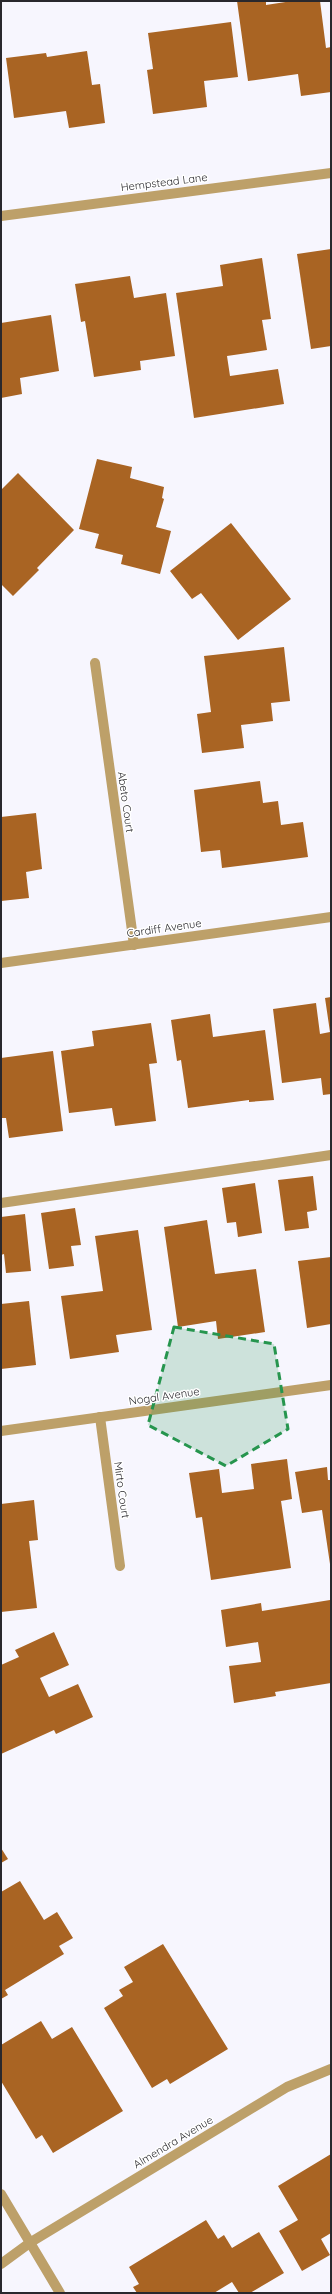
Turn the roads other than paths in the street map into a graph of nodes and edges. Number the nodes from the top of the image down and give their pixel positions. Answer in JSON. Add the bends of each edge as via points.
{"nodes":[{"id":1,"x":331,"y":174,"type":"edge"},
{"id":2,"x":1,"y":216,"type":"edge"},
{"id":3,"x":95,"y":663,"type":"dead end"},
{"id":4,"x":331,"y":917,"type":"edge"},
{"id":5,"x":134,"y":945,"type":"junction"},
{"id":6,"x":1,"y":963,"type":"edge"},
{"id":7,"x":331,"y":1155,"type":"edge"},
{"id":8,"x":1,"y":1203,"type":"edge"},
{"id":9,"x":331,"y":1385,"type":"edge"},
{"id":10,"x":100,"y":1417,"type":"junction"},
{"id":11,"x":1,"y":1431,"type":"edge"},
{"id":12,"x":120,"y":1566,"type":"dead end"},
{"id":13,"x":331,"y":2069,"type":"edge"},
{"id":14,"x":1,"y":2194,"type":"edge"},
{"id":15,"x":30,"y":2242,"type":"junction"},
{"id":16,"x":1,"y":2264,"type":"edge"},
{"id":17,"x":60,"y":2293,"type":"edge"}],
"edges":[{"from":1,"to":2,"type":"street","name":"Hempstead Lane"},
{"from":3,"to":5,"type":"street","name":"Abeto Court"},
{"from":4,"to":5,"type":"street","name":"Cardiff Avenue"},
{"from":5,"to":6,"type":"street","name":"Cardiff Avenue"},
{"from":7,"to":8,"type":"street"},
{"from":9,"to":10,"type":"street","name":"Nogal Avenue"},
{"from":10,"to":11,"type":"street","name":"Nogal Avenue"},
{"from":10,"to":12,"type":"street","name":"Mirto Court"},
{"from":13,"to":15,"type":"street","name":"Almendra Avenue","via":[[287,2087]]},
{"from":14,"to":15,"type":"street"},
{"from":15,"to":16,"type":"street","name":"Almendra Avenue"},
{"from":15,"to":17,"type":"street"}]}
